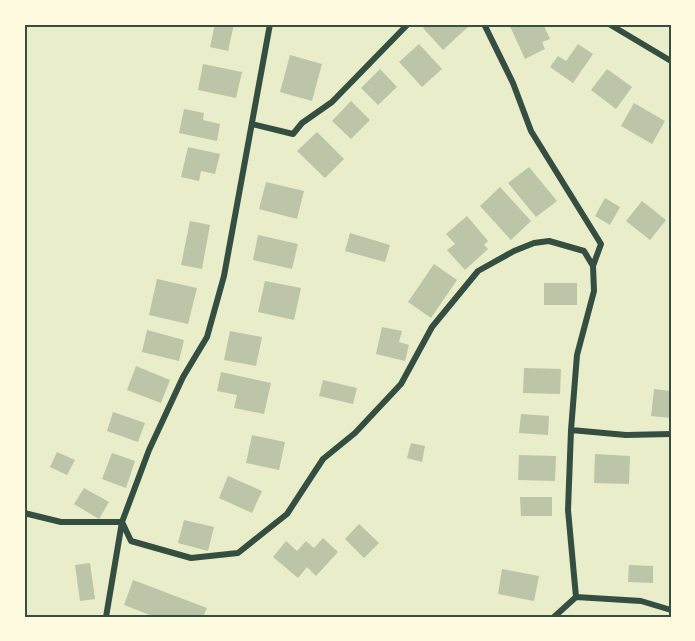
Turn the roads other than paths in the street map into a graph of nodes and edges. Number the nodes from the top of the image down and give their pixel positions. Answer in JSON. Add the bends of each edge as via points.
{"nodes":[{"id":1,"x":270,"y":24,"type":"edge"},
{"id":2,"x":408,"y":24,"type":"edge"},
{"id":3,"x":484,"y":24,"type":"edge"},
{"id":4,"x":609,"y":24,"type":"edge"},
{"id":5,"x":671,"y":61,"type":"edge"},
{"id":6,"x":252,"y":124,"type":"junction"},
{"id":7,"x":593,"y":266,"type":"junction"},
{"id":8,"x":571,"y":430,"type":"junction"},
{"id":9,"x":671,"y":434,"type":"edge"},
{"id":10,"x":24,"y":513,"type":"edge"},
{"id":11,"x":122,"y":522,"type":"junction"},
{"id":12,"x":576,"y":597,"type":"junction"},
{"id":13,"x":671,"y":610,"type":"edge"},
{"id":14,"x":106,"y":617,"type":"edge"},
{"id":15,"x":554,"y":617,"type":"edge"}],
"edges":[{"from":1,"to":6,"type":"street"},
{"from":2,"to":6,"type":"street","via":[[332,102],[292,134]]},
{"from":3,"to":7,"type":"street","via":[[531,131],[601,244]]},
{"from":4,"to":5,"type":"street"},
{"from":6,"to":11,"type":"street","via":[[224,276],[207,337],[148,450]]},
{"from":7,"to":8,"type":"street","via":[[594,291],[577,355]]},
{"from":7,"to":11,"type":"street","via":[[584,251],[549,241],[514,251],[478,271],[432,327],[401,384],[355,433],[323,459],[287,514],[238,553],[191,558],[131,541]]},
{"from":8,"to":9,"type":"street"},
{"from":8,"to":12,"type":"street","via":[[568,510]]},
{"from":10,"to":11,"type":"street","via":[[61,522]]},
{"from":11,"to":14,"type":"street"},
{"from":12,"to":13,"type":"street","via":[[641,601]]},
{"from":12,"to":15,"type":"street"}]}
